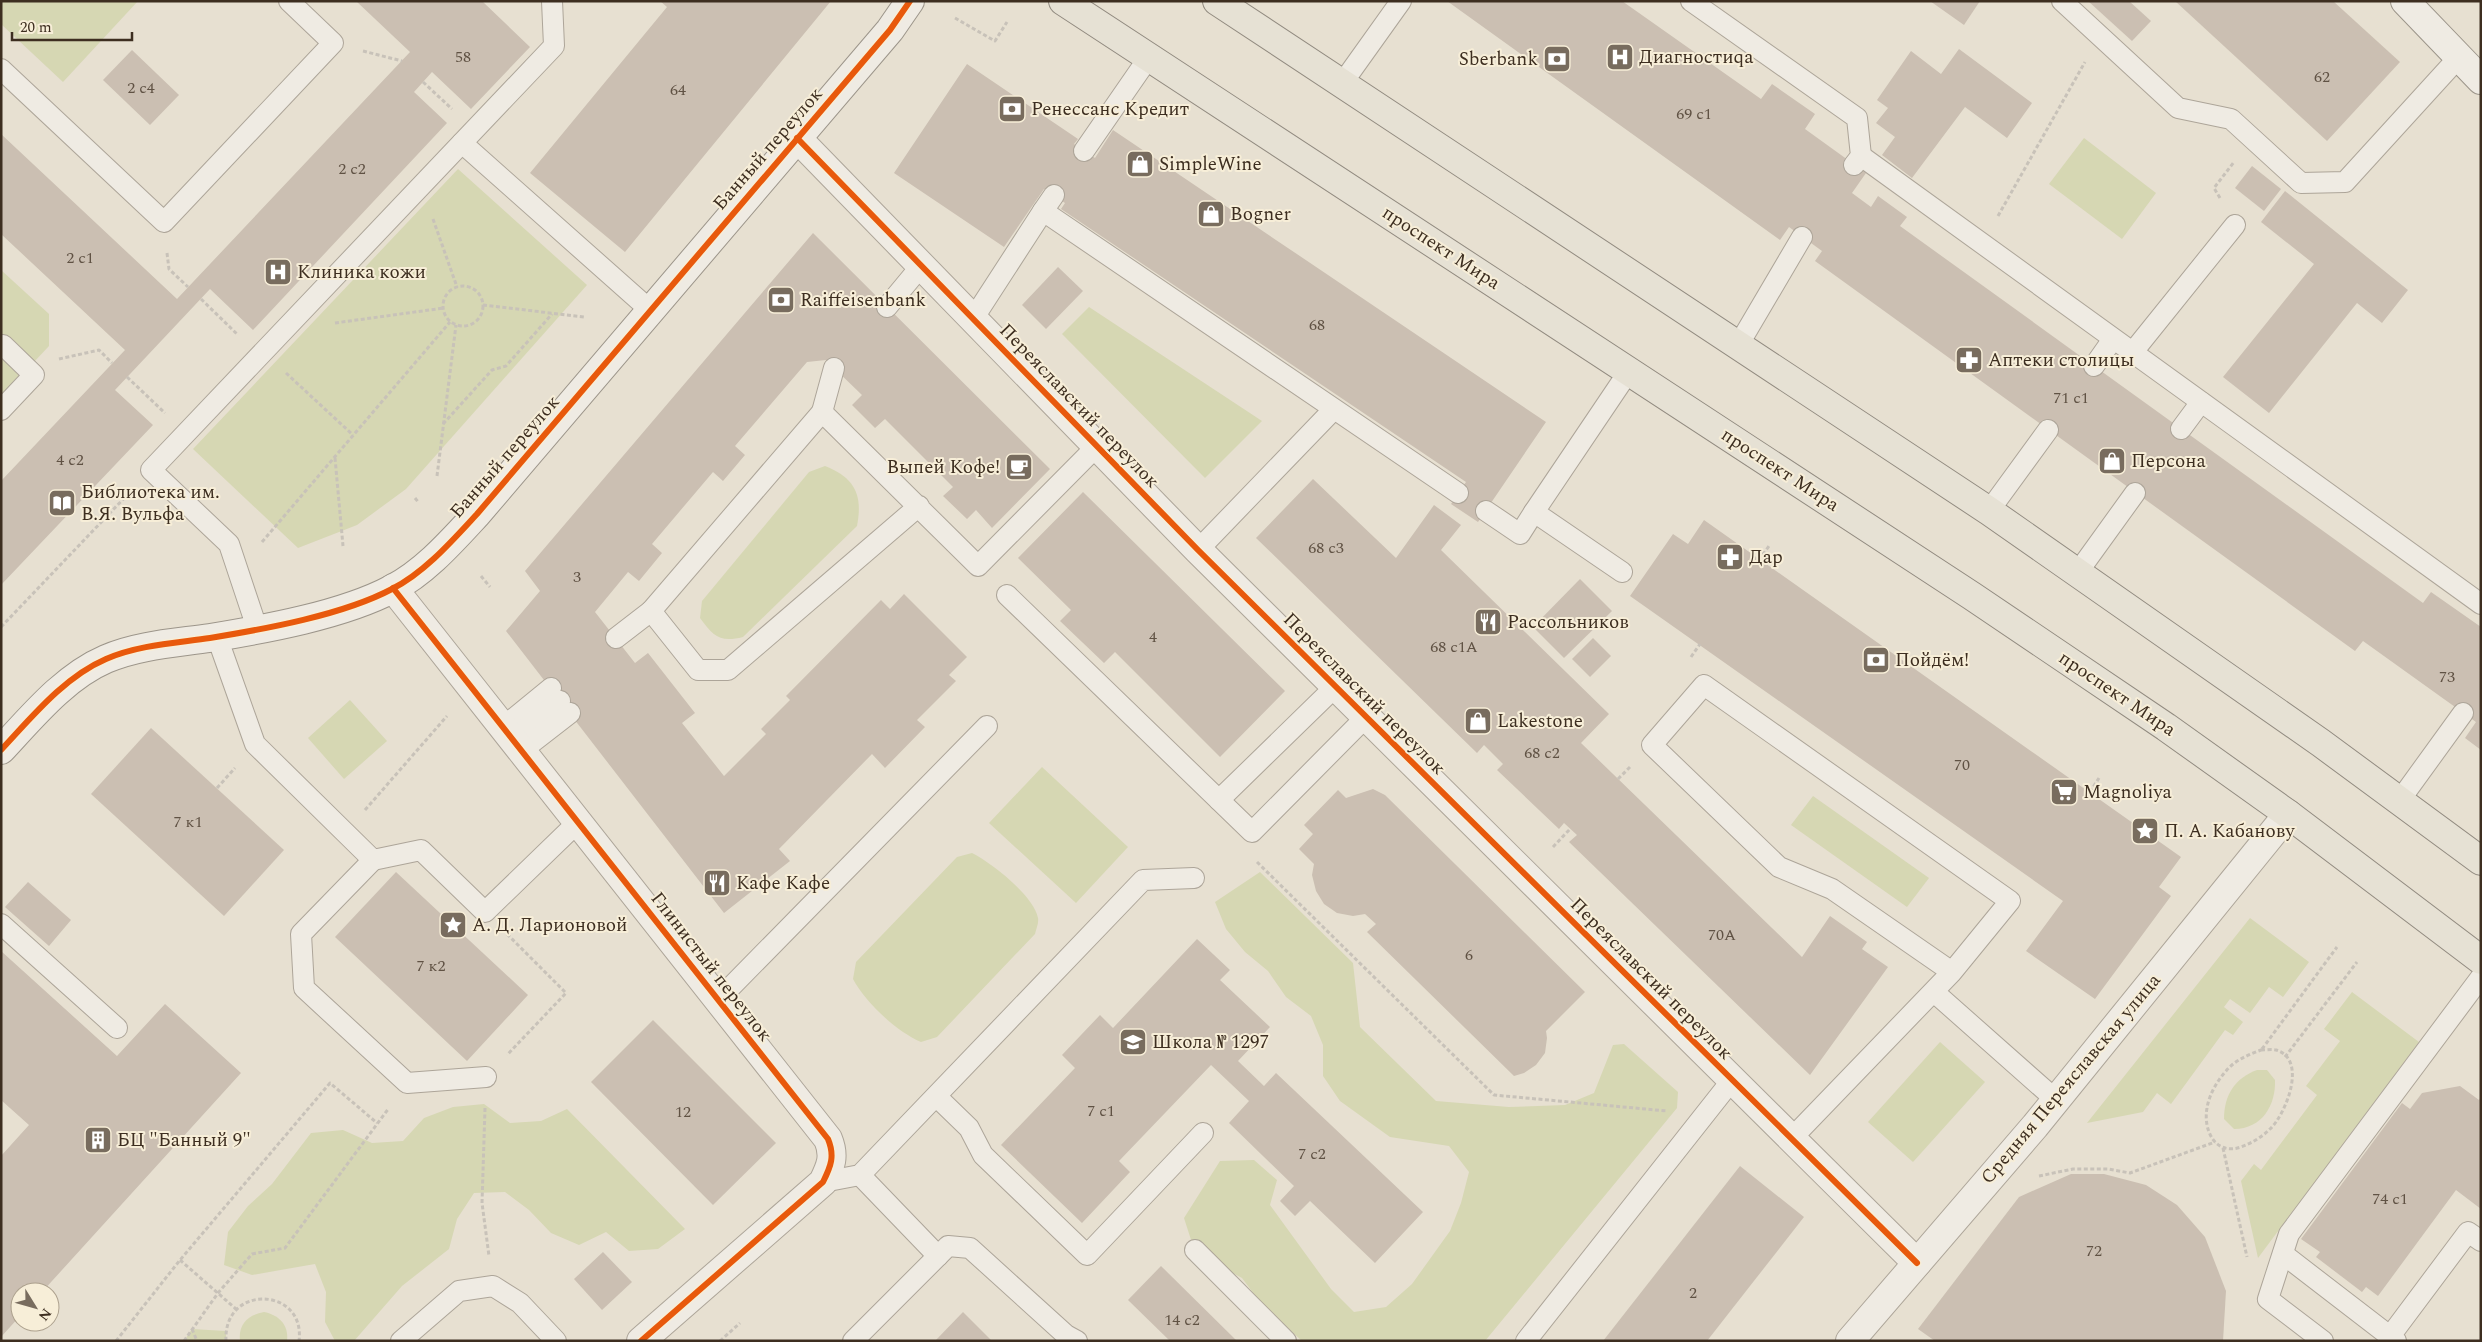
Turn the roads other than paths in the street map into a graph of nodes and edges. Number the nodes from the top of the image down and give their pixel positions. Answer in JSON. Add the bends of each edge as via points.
{"nodes":[{"id":1,"x":289,"y":1,"type":"edge"},
{"id":2,"x":552,"y":1,"type":"edge"},
{"id":3,"x":910,"y":1,"type":"edge"},
{"id":4,"x":1063,"y":1,"type":"edge"},
{"id":5,"x":1217,"y":1,"type":"edge"},
{"id":6,"x":1401,"y":1,"type":"edge"},
{"id":7,"x":1691,"y":1,"type":"edge"},
{"id":8,"x":2062,"y":1,"type":"edge"},
{"id":9,"x":2405,"y":1,"type":"edge"},
{"id":10,"x":1148,"y":57,"type":"junction"},
{"id":11,"x":2459,"y":57,"type":"junction"},
{"id":12,"x":1,"y":69,"type":"edge"},
{"id":13,"x":2481,"y":80,"type":"edge"},
{"id":14,"x":1341,"y":85,"type":"junction"},
{"id":15,"x":468,"y":136,"type":"junction"},
{"id":16,"x":797,"y":138,"type":"junction"},
{"id":17,"x":1084,"y":151,"type":"dead end"},
{"id":18,"x":2235,"y":225,"type":"road end"},
{"id":19,"x":1802,"y":237,"type":"dead end"},
{"id":20,"x":922,"y":266,"type":"junction"},
{"id":21,"x":886,"y":306,"type":"dead end"},
{"id":22,"x":650,"y":310,"type":"junction"},
{"id":23,"x":973,"y":319,"type":"junction"},
{"id":24,"x":2113,"y":339,"type":"junction"},
{"id":25,"x":1739,"y":344,"type":"junction"},
{"id":26,"x":3,"y":345,"type":"dead end"},
{"id":27,"x":2132,"y":353,"type":"junction"},
{"id":28,"x":2094,"y":366,"type":"dead end"},
{"id":29,"x":834,"y":368,"type":"dead end"},
{"id":30,"x":1629,"y":371,"type":"junction"},
{"id":31,"x":2201,"y":402,"type":"junction"},
{"id":32,"x":1,"y":410,"type":"edge"},
{"id":33,"x":1333,"y":410,"type":"junction"},
{"id":34,"x":822,"y":412,"type":"junction"},
{"id":35,"x":2181,"y":429,"type":"dead end"},
{"id":36,"x":2048,"y":430,"type":"dead end"},
{"id":37,"x":1097,"y":446,"type":"junction"},
{"id":38,"x":1458,"y":493,"type":"dead end"},
{"id":39,"x":2135,"y":493,"type":"dead end"},
{"id":40,"x":919,"y":506,"type":"junction"},
{"id":41,"x":1486,"y":511,"type":"dead end"},
{"id":42,"x":1989,"y":511,"type":"junction"},
{"id":43,"x":1534,"y":512,"type":"junction"},
{"id":44,"x":1198,"y":550,"type":"junction"},
{"id":45,"x":1622,"y":572,"type":"dead end"},
{"id":46,"x":2078,"y":572,"type":"junction"},
{"id":47,"x":393,"y":588,"type":"junction"},
{"id":48,"x":1007,"y":595,"type":"dead end"},
{"id":49,"x":2481,"y":604,"type":"edge"},
{"id":50,"x":650,"y":611,"type":"junction"},
{"id":51,"x":257,"y":628,"type":"junction"},
{"id":52,"x":217,"y":637,"type":"junction"},
{"id":53,"x":616,"y":638,"type":"dead end"},
{"id":54,"x":1335,"y":687,"type":"junction"},
{"id":55,"x":2463,"y":713,"type":"dead end"},
{"id":56,"x":1366,"y":717,"type":"junction"},
{"id":57,"x":987,"y":726,"type":"dead end"},
{"id":58,"x":511,"y":739,"type":"junction"},
{"id":59,"x":1,"y":750,"type":"edge"},
{"id":60,"x":1219,"y":800,"type":"junction"},
{"id":61,"x":2400,"y":800,"type":"junction"},
{"id":62,"x":2288,"y":814,"type":"junction"},
{"id":63,"x":577,"y":823,"type":"junction"},
{"id":64,"x":373,"y":860,"type":"junction"},
{"id":65,"x":2481,"y":861,"type":"edge"},
{"id":66,"x":1194,"y":878,"type":"dead end"},
{"id":67,"x":1,"y":924,"type":"edge"},
{"id":68,"x":2481,"y":960,"type":"edge"},
{"id":69,"x":1952,"y":972,"type":"junction"},
{"id":70,"x":2481,"y":977,"type":"edge"},
{"id":71,"x":1934,"y":992,"type":"junction"},
{"id":72,"x":718,"y":1000,"type":"junction"},
{"id":73,"x":117,"y":1028,"type":"dead end"},
{"id":74,"x":486,"y":1077,"type":"dead end"},
{"id":75,"x":1732,"y":1080,"type":"junction"},
{"id":76,"x":937,"y":1097,"type":"junction"},
{"id":77,"x":2056,"y":1100,"type":"junction"},
{"id":78,"x":1203,"y":1133,"type":"dead end"},
{"id":79,"x":1791,"y":1139,"type":"junction"},
{"id":80,"x":860,"y":1175,"type":"junction"},
{"id":81,"x":823,"y":1182,"type":"junction"},
{"id":82,"x":2481,"y":1241,"type":"edge"},
{"id":83,"x":1194,"y":1250,"type":"dead end"},
{"id":84,"x":2283,"y":1254,"type":"junction"},
{"id":85,"x":938,"y":1256,"type":"junction"},
{"id":86,"x":1917,"y":1263,"type":"junction"},
{"id":87,"x":2394,"y":1338,"type":"edge"},
{"id":88,"x":401,"y":1341,"type":"edge"},
{"id":89,"x":556,"y":1341,"type":"edge"},
{"id":90,"x":641,"y":1341,"type":"edge"},
{"id":91,"x":852,"y":1341,"type":"edge"},
{"id":92,"x":1077,"y":1341,"type":"edge"},
{"id":93,"x":1286,"y":1341,"type":"edge"},
{"id":94,"x":1526,"y":1341,"type":"edge"},
{"id":95,"x":1850,"y":1341,"type":"edge"},
{"id":96,"x":2323,"y":1341,"type":"edge"}],
"edges":[{"from":1,"to":12,"type":"lane","via":[[334,43],[164,222]]},
{"from":2,"to":15,"type":"lane","via":[[554,46]]},
{"from":3,"to":16,"type":"street","name":"Банный переулок","via":[[890,30]]},
{"from":4,"to":10,"type":"main road","name":"проспект Мира"},
{"from":5,"to":14,"type":"main road"},
{"from":6,"to":14,"type":"lane"},
{"from":7,"to":24,"type":"lane","via":[[1858,118],[1858,160]]},
{"from":8,"to":11,"type":"lane","via":[[2178,108],[2231,119],[2301,183],[2345,182]]},
{"from":9,"to":11,"type":"street"},
{"from":10,"to":17,"type":"lane"},
{"from":10,"to":30,"type":"main road","name":"проспект Мира"},
{"from":11,"to":13,"type":"street"},
{"from":14,"to":25,"type":"main road"},
{"from":15,"to":22,"type":"lane"},
{"from":15,"to":51,"type":"lane","via":[[151,470],[229,544]]},
{"from":16,"to":20,"type":"street","name":"Переяславский переулок"},
{"from":16,"to":22,"type":"street","name":"Банный переулок"},
{"from":18,"to":27,"type":"lane"},
{"from":19,"to":25,"type":"lane"},
{"from":20,"to":21,"type":"lane"},
{"from":20,"to":23,"type":"street","name":"Переяславский переулок"},
{"from":22,"to":47,"type":"street","name":"Банный переулок","via":[[477,514],[451,542]]},
{"from":23,"to":33,"type":"lane","via":[[1048,203]]},
{"from":23,"to":37,"type":"street","name":"Переяславский переулок"},
{"from":24,"to":27,"type":"lane"},
{"from":24,"to":28,"type":"lane"},
{"from":25,"to":42,"type":"main road"},
{"from":26,"to":32,"type":"lane","via":[[34,375]]},
{"from":27,"to":31,"type":"lane"},
{"from":29,"to":34,"type":"lane"},
{"from":30,"to":43,"type":"lane"},
{"from":30,"to":62,"type":"main road","name":"проспект Мира","via":[[2045,645]]},
{"from":31,"to":35,"type":"lane"},
{"from":31,"to":49,"type":"lane"},
{"from":33,"to":38,"type":"lane"},
{"from":33,"to":44,"type":"lane"},
{"from":34,"to":40,"type":"lane"},
{"from":34,"to":50,"type":"lane"},
{"from":36,"to":42,"type":"lane"},
{"from":37,"to":40,"type":"lane","via":[[978,566]]},
{"from":37,"to":44,"type":"street","name":"Переяславский переулок"},
{"from":39,"to":46,"type":"lane"},
{"from":40,"to":50,"type":"lane","via":[[728,670],[698,670]]},
{"from":41,"to":43,"type":"lane","via":[[1520,534]]},
{"from":42,"to":46,"type":"main road"},
{"from":43,"to":45,"type":"lane"},
{"from":44,"to":54,"type":"street","name":"Переяславский переулок"},
{"from":46,"to":61,"type":"main road"},
{"from":47,"to":51,"type":"street","name":"Банный переулок","via":[[360,604]]},
{"from":47,"to":58,"type":"street","name":"Глинистый переулок"},
{"from":48,"to":60,"type":"lane"},
{"from":50,"to":53,"type":"lane"},
{"from":51,"to":52,"type":"street","name":"Банный переулок"},
{"from":52,"to":59,"type":"street","name":"Банный переулок","via":[[136,650],[106,659],[74,679]]},
{"from":52,"to":64,"type":"lane","via":[[255,744]]},
{"from":54,"to":56,"type":"street","name":"Переяславский переулок"},
{"from":54,"to":60,"type":"lane"},
{"from":55,"to":61,"type":"lane"},
{"from":56,"to":60,"type":"lane","via":[[1252,832]]},
{"from":56,"to":75,"type":"street","name":"Переяславский переулок"},
{"from":57,"to":72,"type":"lane"},
{"from":58,"to":58,"type":"lane","via":[[560,701]]},
{"from":58,"to":63,"type":"street","name":"Глинистый переулок"},
{"from":61,"to":65,"type":"main road"},
{"from":62,"to":68,"type":"main road","name":"проспект Мира"},
{"from":62,"to":77,"type":"street","name":"Средняя Переяславская улица"},
{"from":63,"to":64,"type":"lane","via":[[485,912],[421,850]]},
{"from":63,"to":72,"type":"street","name":"Глинистый переулок"},
{"from":64,"to":74,"type":"lane","via":[[301,934],[304,988],[407,1083]]},
{"from":66,"to":76,"type":"lane","via":[[1143,880]]},
{"from":67,"to":73,"type":"lane"},
{"from":69,"to":69,"type":"lane","via":[[1832,889],[1779,867],[1652,745],[1704,685],[2010,901]]},
{"from":69,"to":71,"type":"lane"},
{"from":70,"to":84,"type":"lane","via":[[2289,1234]]},
{"from":71,"to":77,"type":"lane"},
{"from":71,"to":79,"type":"lane"},
{"from":72,"to":81,"type":"street","name":"Глинистый переулок","via":[[828,1139],[833,1152],[831,1166]]},
{"from":75,"to":79,"type":"street","name":"Переяславский переулок"},
{"from":75,"to":94,"type":"lane"},
{"from":76,"to":78,"type":"lane","via":[[969,1128],[983,1155],[1087,1254]]},
{"from":76,"to":80,"type":"lane"},
{"from":77,"to":86,"type":"street","name":"Средняя Переяславская улица"},
{"from":79,"to":86,"type":"street","name":"Переяславский переулок"},
{"from":80,"to":81,"type":"lane"},
{"from":80,"to":85,"type":"lane"},
{"from":81,"to":90,"type":"street","name":"Глинистый переулок"},
{"from":82,"to":87,"type":"lane","via":[[2468,1232]]},
{"from":83,"to":93,"type":"lane"},
{"from":84,"to":87,"type":"lane"},
{"from":84,"to":96,"type":"lane","via":[[2268,1300]]},
{"from":85,"to":91,"type":"lane"},
{"from":85,"to":92,"type":"lane","via":[[948,1246],[970,1248],[1066,1335]]},
{"from":86,"to":95,"type":"street","name":"Средняя Переяславская улица"},
{"from":88,"to":89,"type":"lane","via":[[459,1291],[493,1286],[520,1303]]}]}
